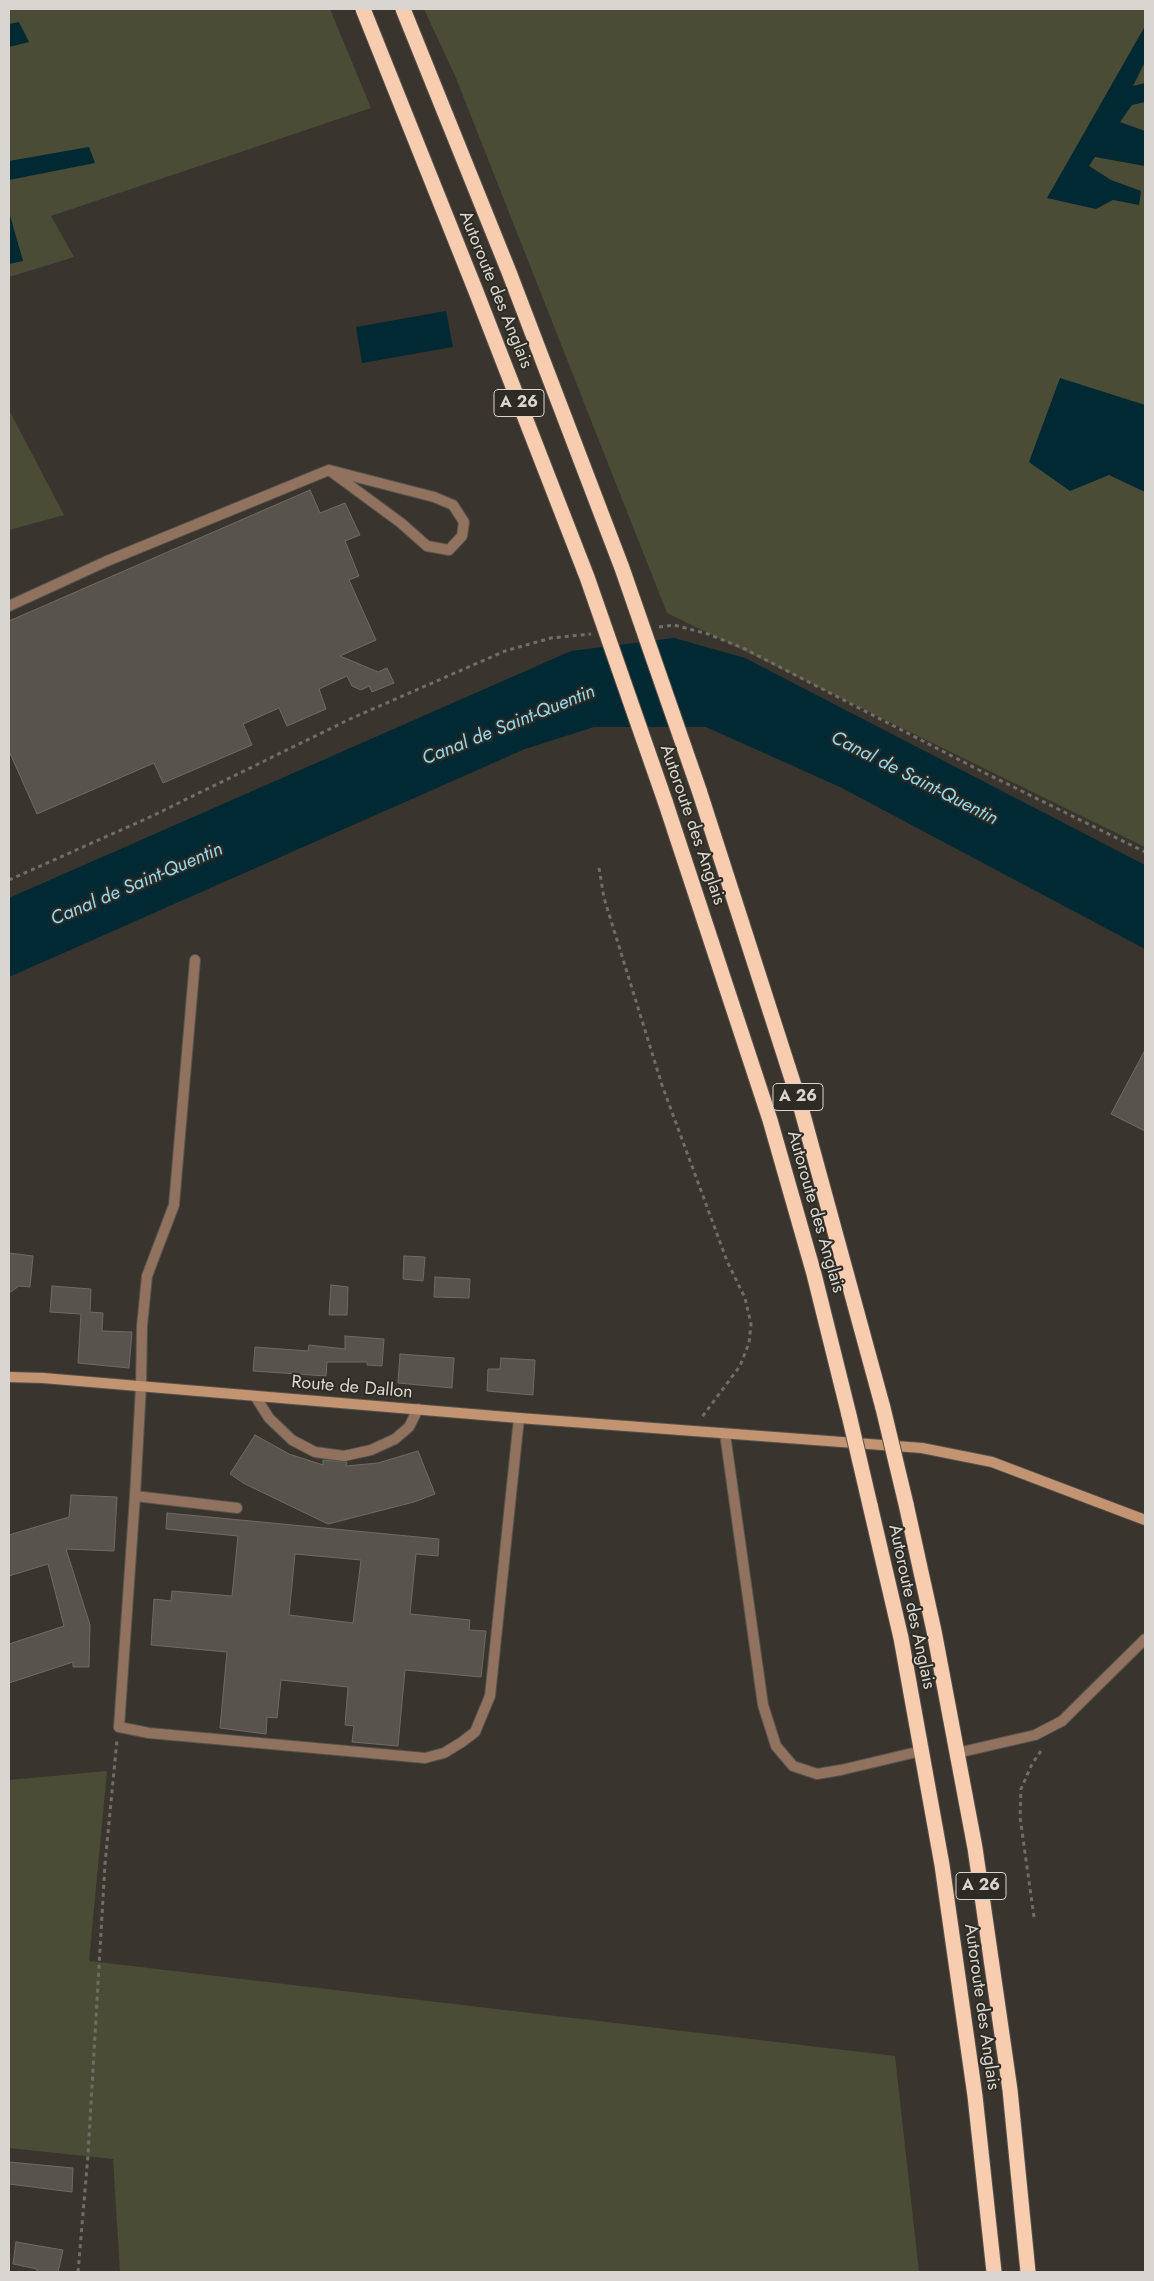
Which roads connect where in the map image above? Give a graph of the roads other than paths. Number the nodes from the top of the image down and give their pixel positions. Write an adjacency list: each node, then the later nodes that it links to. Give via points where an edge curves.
1 (363, 9): 16 (highway, Autoroute des Anglais / A 26, bridge, via 587,577 770,1120 814,1274 849,1415 901,1638)
2 (403, 9): 17 (highway, Autoroute des Anglais / A 26, bridge, via 509,272 622,568 699,790 800,1104 883,1408 934,1631)
3 (329, 470): 3 (street, via 402,523 427,546 449,550 462,536 464,522 453,505 434,497); 4 (street, via 108,561)
4 (9, 606)
5 (195, 960): 7 (street, via 174,1205 147,1276)
6 (9, 1377): 7 (street, Route de Dallon)
7 (141, 1386): 8 (street, Route de Dallon); 12 (street)
8 (255, 1396): 9 (street, Route de Dallon); 9 (street, via 269,1418 292,1440 316,1452 344,1456 371,1450 395,1439 410,1427)
9 (418, 1410): 10 (street, Route de Dallon)
10 (519, 1418): 11 (street, Route de Dallon); 12 (street, via 490,1696 475,1732 444,1753 425,1758 149,1733 119,1727)
11 (725, 1434): 14 (street, Route de Dallon, via 922,1448 992,1462); 16 (street, via 763,1705 776,1746 793,1766 817,1774)
12 (135, 1496): 13 (street)
13 (237, 1508)
14 (1145, 1520)
15 (1145, 1639): 17 (street, via 1062,1721 1035,1735)
16 (921, 1750): 18 (highway, Autoroute des Anglais / A 26, via 942,1865 975,2096)
17 (957, 1753): 19 (highway, Autoroute des Anglais / A 26, via 976,1848 1010,2090)
18 (994, 2272)
19 (1028, 2272)

